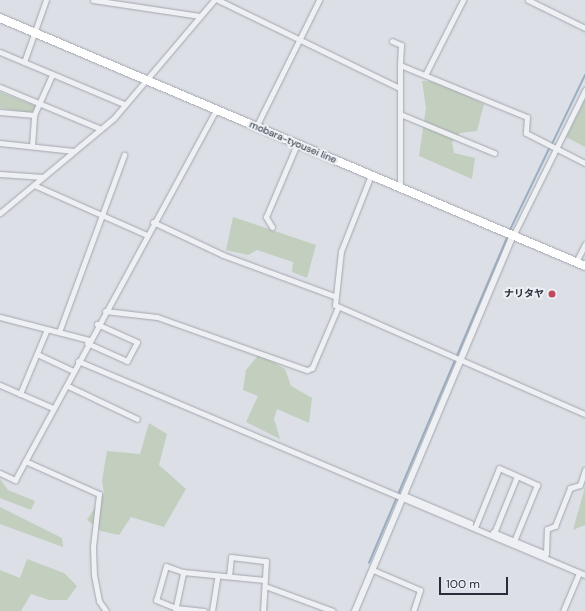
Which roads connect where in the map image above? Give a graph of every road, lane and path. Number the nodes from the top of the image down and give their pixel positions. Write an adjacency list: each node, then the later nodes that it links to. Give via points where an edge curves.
1 (46, 0): 11 (street)
2 (93, 0): 8 (street)
3 (214, 0): 8 (street)
4 (218, 0): 12 (street)
5 (319, 0): 12 (street)
6 (463, 0): 17 (street)
7 (528, 0): 10 (street)
8 (200, 16): 19 (street)
9 (0, 18): 11 (main road, mobara-tyousei line)
10 (585, 28)
11 (36, 34): 15 (street); 19 (main road, mobara-tyousei line)
12 (299, 40): 21 (street); 29 (street)
13 (392, 41): 16 (street, via 401,45)
14 (0, 52): 15 (street)
15 (24, 62): 18 (street)
16 (400, 65): 17 (street); 21 (street)
17 (426, 73): 34 (street, via 527,117 526,133)
18 (52, 75): 23 (street); 24 (street)
19 (146, 80): 24 (street); 25 (main road, mobara-tyousei line)
20 (0, 87): 23 (street)
21 (399, 88): 27 (street)
22 (585, 90): 34 (street)
23 (39, 104): 28 (street); 30 (street)
24 (124, 104): 30 (street)
25 (216, 110): 29 (main road, mobara-tyousei line); 47 (street)
26 (0, 112): 28 (street)
27 (400, 114): 36 (street); 43 (street)
28 (34, 115): 33 (street)
29 (256, 127): 32 (main road, mobara-tyousei line)
30 (101, 129): 35 (street)
31 (0, 143): 33 (street)
32 (297, 144): 40 (main road, mobara-tyousei line); 48 (street, via 266,217)
33 (32, 146): 35 (street)
34 (555, 148): 38 (street); 50 (street)
35 (74, 151): 41 (street)
36 (494, 153)
37 (124, 155): 46 (street)
38 (585, 163)
39 (0, 174): 41 (street)
40 (371, 175): 43 (main road, mobara-tyousei line); 54 (street, via 341,251)
41 (43, 177): 42 (street)
42 (34, 185): 44 (street); 46 (street)
43 (400, 188): 50 (main road, mobara-tyousei line)
44 (3, 207): 45 (street)
45 (0, 213)
46 (103, 216): 49 (street); 60 (street)
47 (153, 222): 49 (street); 54 (street, via 223,255)
48 (272, 227)
49 (147, 235): 56 (street)
50 (513, 236): 52 (main road, mobara-tyousei line); 64 (street)
51 (585, 244): 52 (street)
52 (576, 262): 53 (main road, mobara-tyousei line)
53 (585, 266)
54 (334, 296): 55 (street)
55 (338, 307): 56 (street, via 312,368 307,370 157,317); 64 (street)
56 (105, 310): 58 (street)
57 (0, 317): 59 (street)
58 (97, 324): 61 (street); 61 (street, via 136,342 127,361)
59 (47, 329): 60 (street); 62 (street)
60 (59, 332): 61 (street)
61 (88, 342): 63 (street)
62 (37, 354): 65 (street); 68 (street)
63 (78, 361): 65 (street); 76 (street)
64 (461, 362): 70 (street); 76 (street)
65 (73, 371): 69 (street)
66 (0, 385): 68 (street)
67 (70, 387): 71 (street)
68 (20, 394): 69 (street)
69 (53, 408): 72 (street)
70 (585, 414)
71 (137, 419)
72 (25, 461): 74 (street, via 15,480); 90 (street, via 99,494 93,547 94,575 98,601)
73 (585, 470): 79 (street, via 580,485 570,488 555,526 547,529 546,554)
74 (0, 473)
75 (517, 476): 77 (street, via 499,468); 78 (street); 79 (street, via 537,485)
76 (403, 497): 77 (street); 80 (street); 82 (street)
77 (476, 525): 78 (street)
78 (494, 533): 79 (street)
79 (514, 541)
80 (373, 570): 94 (street); 95 (street, via 420,590)
81 (183, 572): 83 (street); 87 (street); 87 (street, via 166,566 156,600)
82 (579, 573): 84 (street); 96 (street)
83 (218, 575): 85 (street); 92 (street)
84 (585, 575)
85 (229, 576): 86 (street); 86 (street, via 231,557 266,561)
86 (265, 583): 89 (street); 93 (street)
87 (175, 609): 88 (street)
88 (193, 610): 91 (street)
89 (331, 610)
90 (106, 611)
91 (204, 611)
92 (212, 611)
93 (263, 611)
94 (355, 611)
95 (413, 611)
96 (563, 611)

